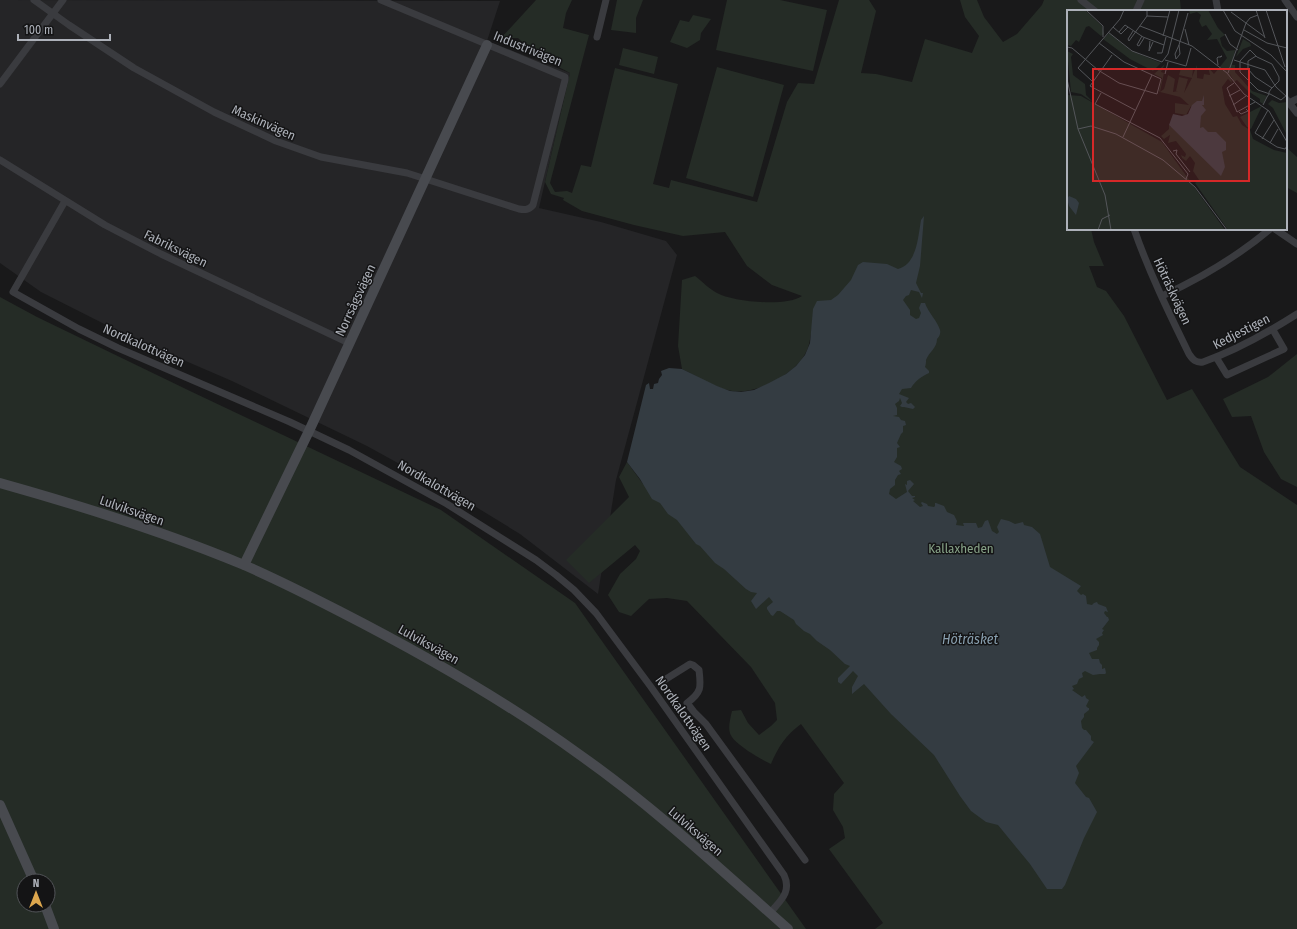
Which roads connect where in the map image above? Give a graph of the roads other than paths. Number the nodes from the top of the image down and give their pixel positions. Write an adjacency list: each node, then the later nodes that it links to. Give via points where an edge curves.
1 (34, 0): 12 (street, Maskinvägen)
2 (63, 0): 12 (street)
3 (381, 0): 15 (street, Industrivägen)
4 (606, 0): 14 (street)
5 (1081, 0): 9 (street)
6 (1140, 0): 10 (street)
7 (1216, 0): 11 (street)
8 (1285, 0): 13 (street)
9 (1094, 10)
10 (1136, 10)
11 (1218, 10)
12 (53, 14): 16 (street); 21 (street, Maskinvägen, via 134,68 226,118 276,141 321,157 375,166)
13 (1297, 17)
14 (597, 37)
15 (486, 45): 21 (main road, Norrsågsvägen); 23 (street, Industrivägen, via 563,76 566,80 533,205 525,210)
16 (0, 84)
17 (1297, 99): 18 (street)
18 (1287, 101): 19 (street)
19 (1297, 113)
20 (0, 160): 22 (street, Fabriksvägen)
21 (425, 179): 23 (street, Maskinvägen); 31 (main road, Norrsågsvägen)
22 (65, 201): 31 (street, Fabriksvägen, via 161,254); 34 (street, Nordkalottvägen, via 13,292 72,326 118,348)
23 (510, 206)
24 (1134, 230): 28 (street, Höträskvägen)
25 (1269, 230): 28 (street, via 1228,261)
26 (1276, 230): 27 (street)
27 (1297, 244)
28 (1162, 296): 33 (street, Höträskvägen)
29 (1297, 314): 30 (street, Kedjestigen)
30 (1273, 330): 32 (street, Kedjestigen); 32 (street, via 1284,349 1227,375)
31 (349, 343): 34 (main road, Norrsågsvägen)
32 (1216, 358): 33 (street, Kedjestigen, via 1203,362)
33 (1194, 360)
34 (309, 431): 36 (main road, Norrsågsvägen); 42 (street, Nordkalottvägen, via 408,482 490,530 556,575 596,613 784,875 786,893)
35 (0, 483): 36 (main road, Lulviksvägen, via 128,522)
36 (244, 565): 42 (main road, Lulviksvägen, via 395,639 520,714 581,755 640,800)
37 (666, 679): 39 (street, via 690,664 694,664 700,670 699,692 687,703 706,724)
38 (0, 805): 40 (main road)
39 (805, 860)
40 (30, 873)
41 (47, 913): 43 (main road)
42 (770, 913): 44 (main road, Lulviksvägen)
43 (54, 929)
44 (788, 929)

